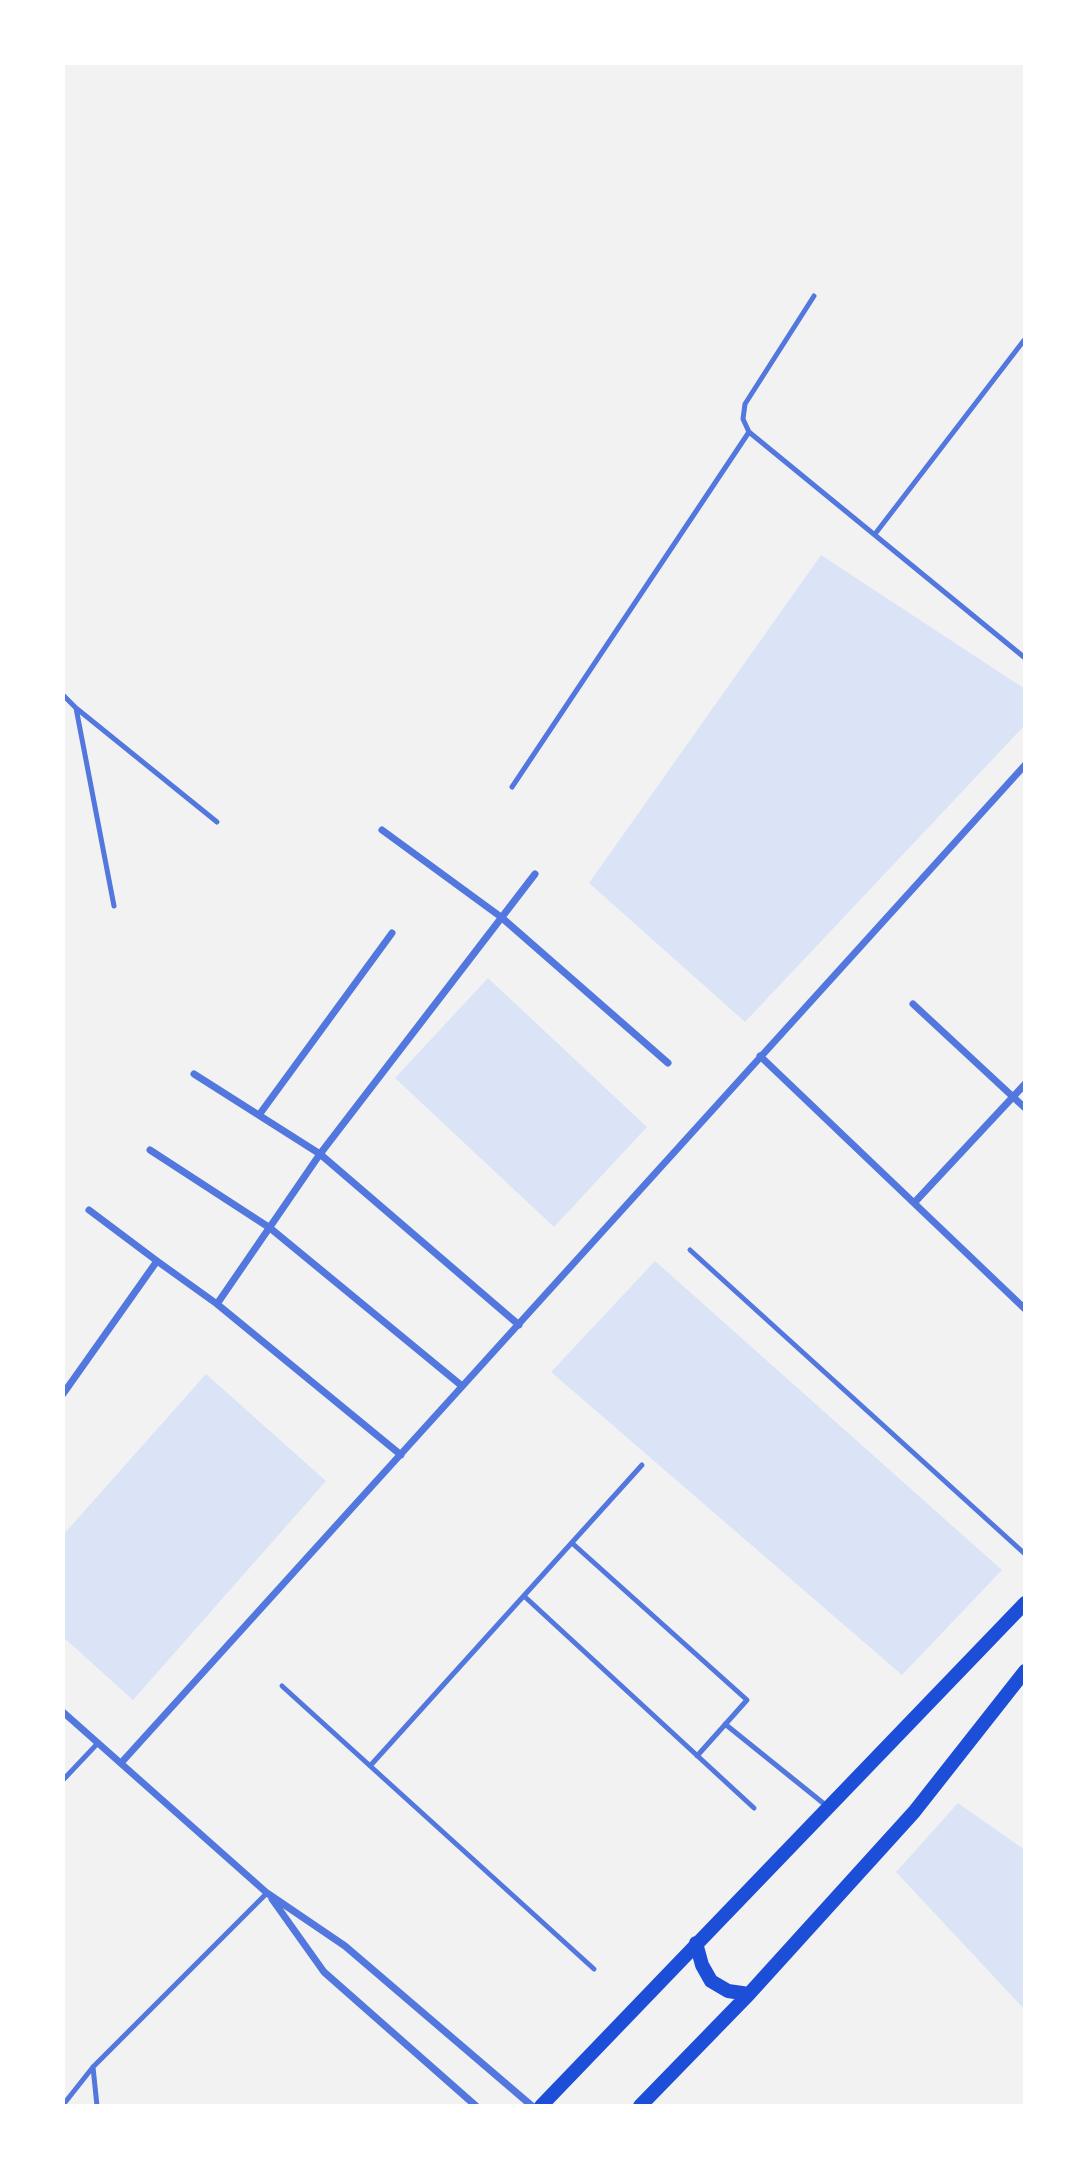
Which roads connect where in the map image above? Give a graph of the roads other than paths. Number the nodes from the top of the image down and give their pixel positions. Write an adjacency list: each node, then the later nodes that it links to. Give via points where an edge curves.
1 (814, 296): 3 (lane, via 745,404 743,419)
2 (1025, 339): 4 (lane)
3 (749, 432): 4 (lane); 9 (lane)
4 (875, 534): 5 (lane)
5 (1025, 658)
6 (63, 695): 7 (lane)
7 (76, 708): 10 (lane); 13 (lane)
8 (1025, 765): 17 (street)
9 (512, 787)
10 (217, 822)
11 (382, 830): 14 (street)
12 (535, 874): 14 (street)
13 (114, 906)
14 (501, 917): 18 (street); 25 (street)
15 (392, 933): 23 (street)
16 (913, 1004): 21 (street)
17 (760, 1056): 26 (street); 33 (street)
18 (668, 1063)
19 (194, 1073): 23 (street)
20 (1025, 1084): 21 (street)
21 (1013, 1097): 22 (street); 26 (street)
22 (1025, 1108)
23 (259, 1115): 25 (street)
24 (150, 1150): 28 (street)
25 (320, 1154): 28 (street); 33 (street)
26 (914, 1203): 32 (street)
27 (89, 1210): 30 (street)
28 (270, 1228): 31 (street); 34 (street)
29 (690, 1250): 39 (lane)
30 (158, 1261): 31 (street); 35 (street)
31 (217, 1304): 36 (street)
32 (1025, 1309)
33 (519, 1325): 34 (street)
34 (462, 1386): 36 (street)
35 (63, 1394)
36 (401, 1455): 48 (street)
37 (642, 1465): 38 (lane)
38 (572, 1544): 40 (lane); 45 (lane, via 747,1700)
39 (1025, 1554)
40 (524, 1595): 47 (lane); 49 (lane)
41 (1025, 1603): 51 (main road)
42 (1025, 1671): 56 (main road, via 914,1812)
43 (282, 1686): 49 (lane)
44 (63, 1712): 46 (street)
45 (725, 1724): 47 (lane); 51 (lane)
46 (98, 1743): 48 (street); 50 (lane)
47 (697, 1756): 52 (lane)
48 (121, 1763): 53 (street)
49 (370, 1766): 55 (lane)
50 (63, 1780)
51 (828, 1807): 54 (main road)
52 (754, 1808)
53 (267, 1893): 57 (lane); 60 (street, via 324,1972); 61 (street, via 345,1946)
54 (696, 1944): 56 (main road, via 711,1981 728,1991); 62 (main road)
55 (594, 1969)
56 (749, 1994): 63 (main road)
57 (93, 2067): 58 (lane); 59 (lane)
58 (63, 2105)
59 (97, 2106)
60 (476, 2106)
61 (533, 2106)
62 (541, 2106)
63 (640, 2106)

